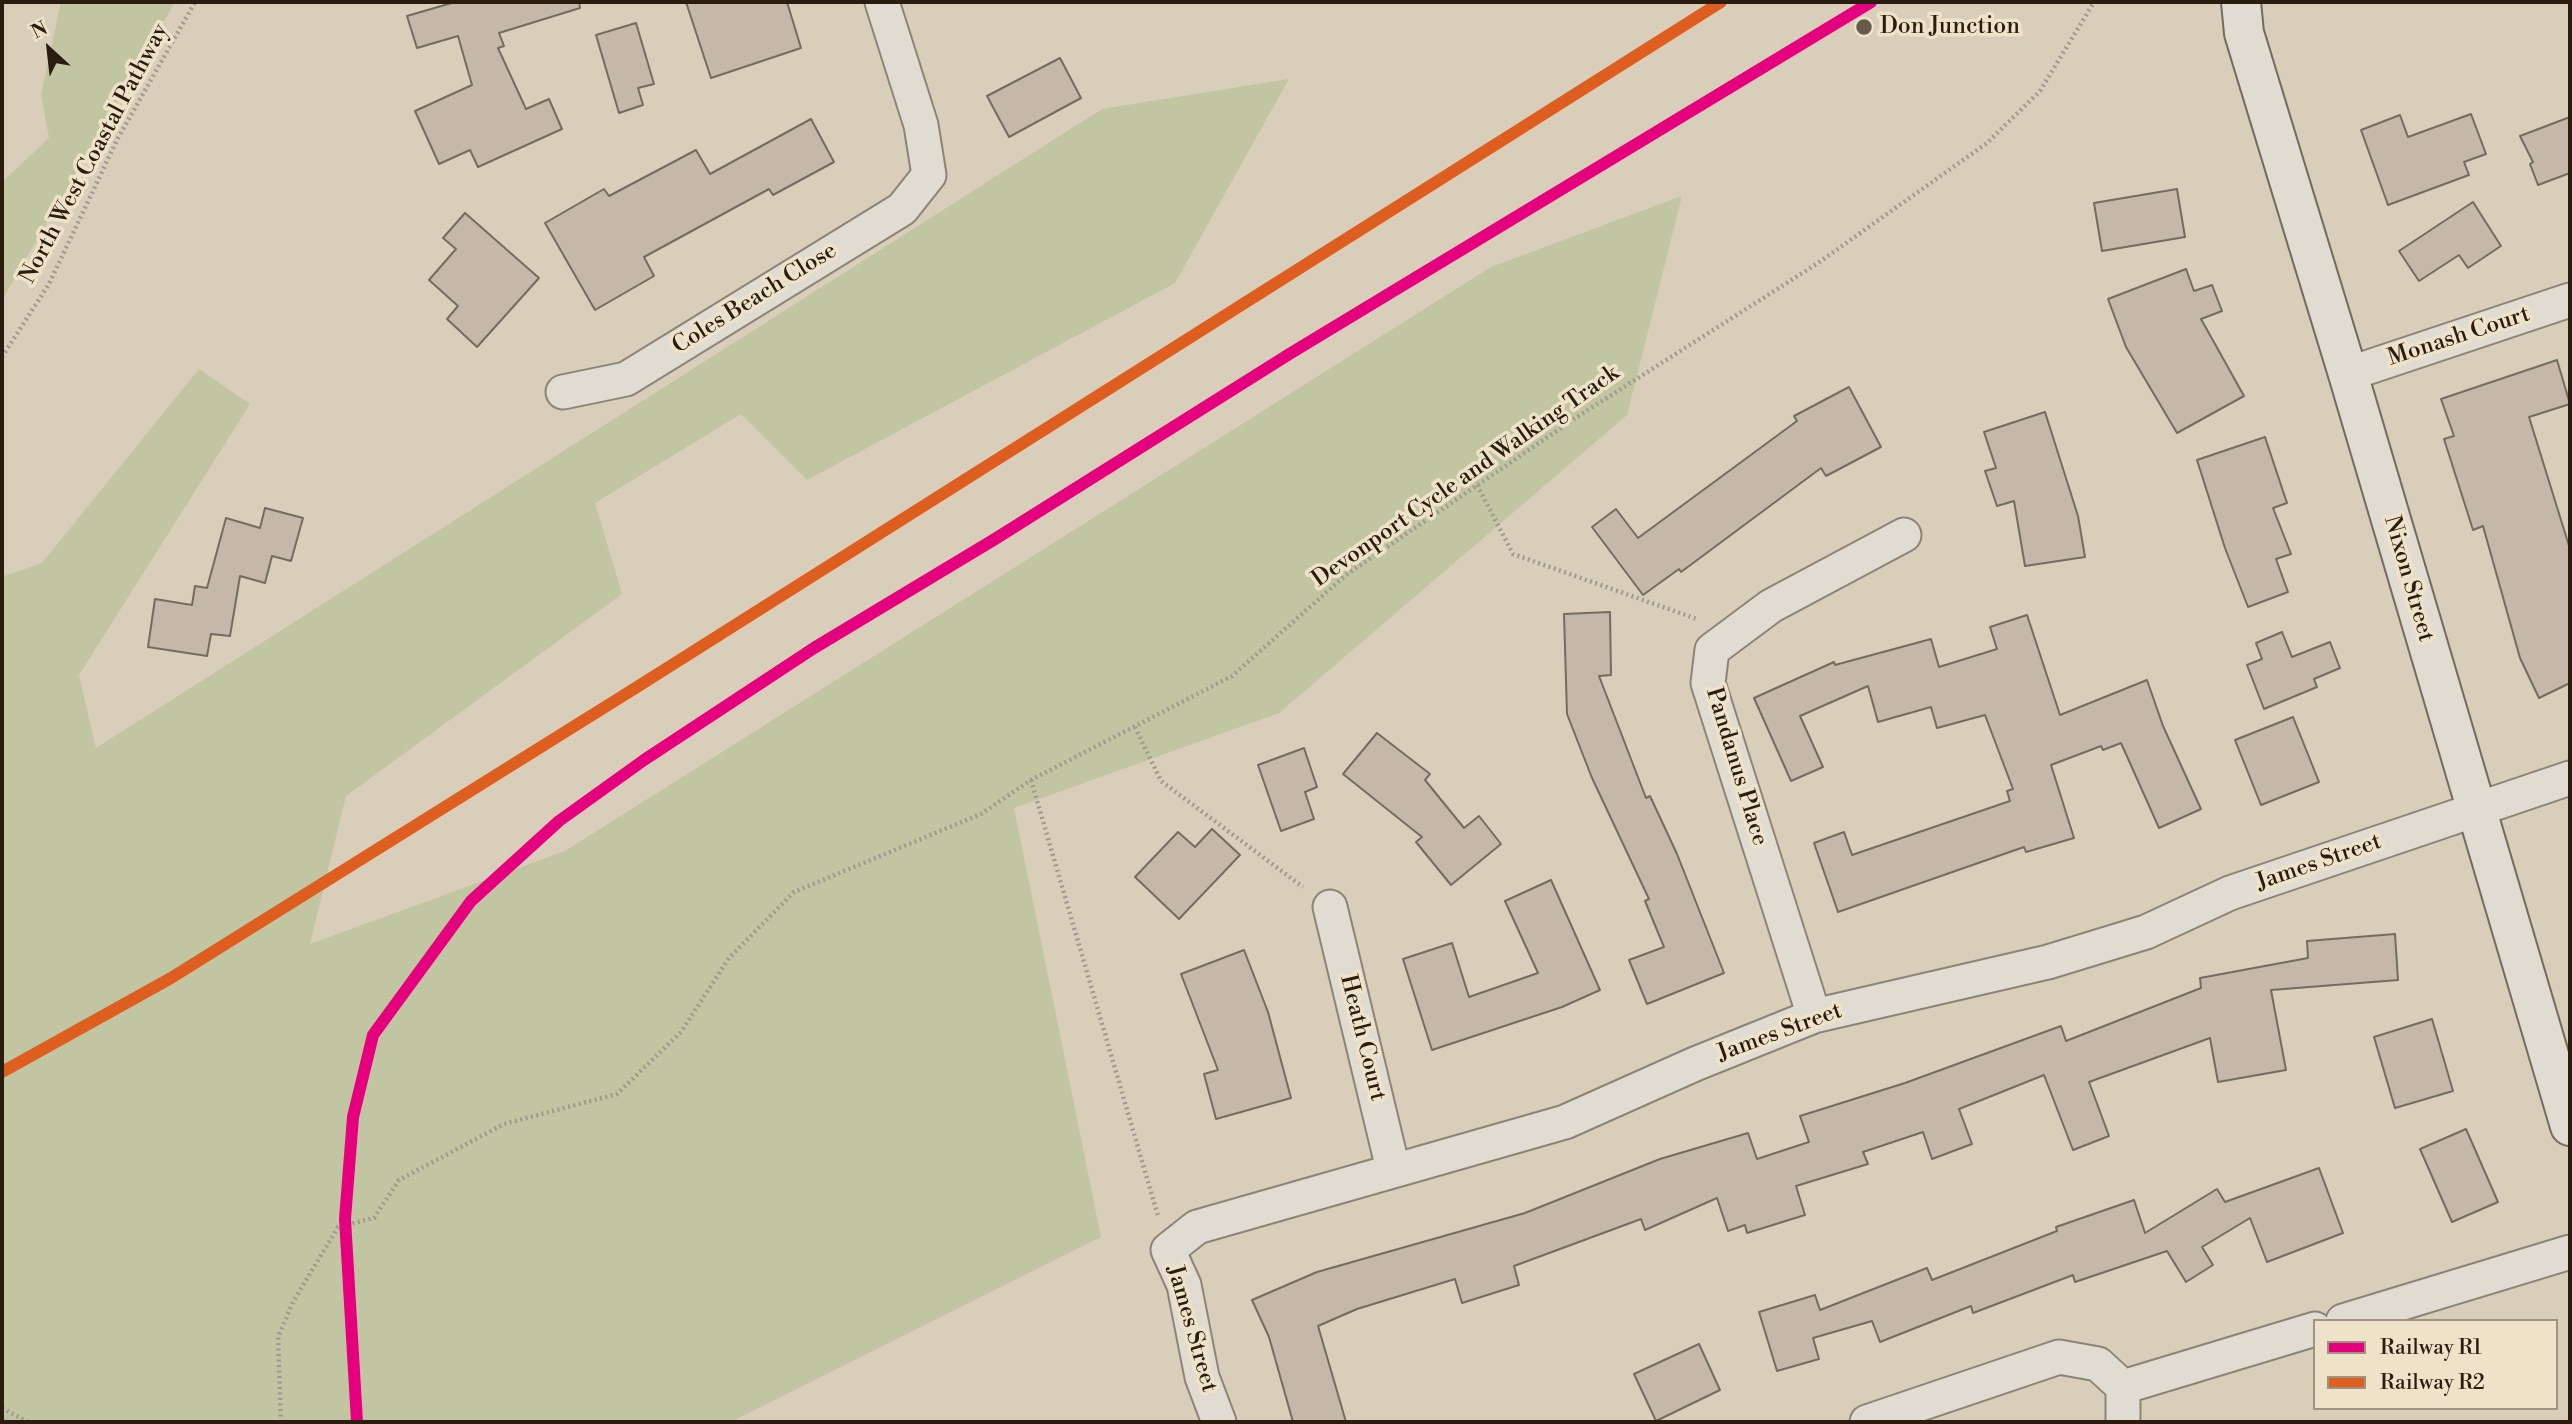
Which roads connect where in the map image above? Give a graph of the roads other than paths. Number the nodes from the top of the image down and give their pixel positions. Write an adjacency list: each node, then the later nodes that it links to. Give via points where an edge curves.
1 (882, 2): 5 (street, Coles Beach Close, via 921,125 929,175 902,209 626,379)
2 (2242, 17): 4 (street, Nixon Street)
3 (2570, 300): 4 (street, Monash Court)
4 (2348, 374): 8 (street, Nixon Street)
5 (564, 392)
6 (1903, 535): 10 (street, Pandanus Place, via 1771,606 1712,650 1708,683)
7 (2570, 778): 8 (street, James Street)
8 (2475, 809): 10 (street, James Street, via 2230,893 2146,932 2048,962); 11 (street, Nixon Street)
9 (1330, 907): 12 (street, Heath Court)
10 (1814, 1016): 12 (street, James Street, via 1565,1122 1480,1149)
11 (2570, 1126)
12 (1393, 1169): 17 (street, James Street, via 1197,1227 1168,1250 1184,1285 1202,1377)
13 (2570, 1252): 14 (street)
14 (2350, 1319)
15 (2313, 1330): 16 (street)
16 (2123, 1387): 18 (street, via 2098,1364 2059,1357); 19 (street)
17 (1219, 1422)
18 (1867, 1422)
19 (2123, 1422)

